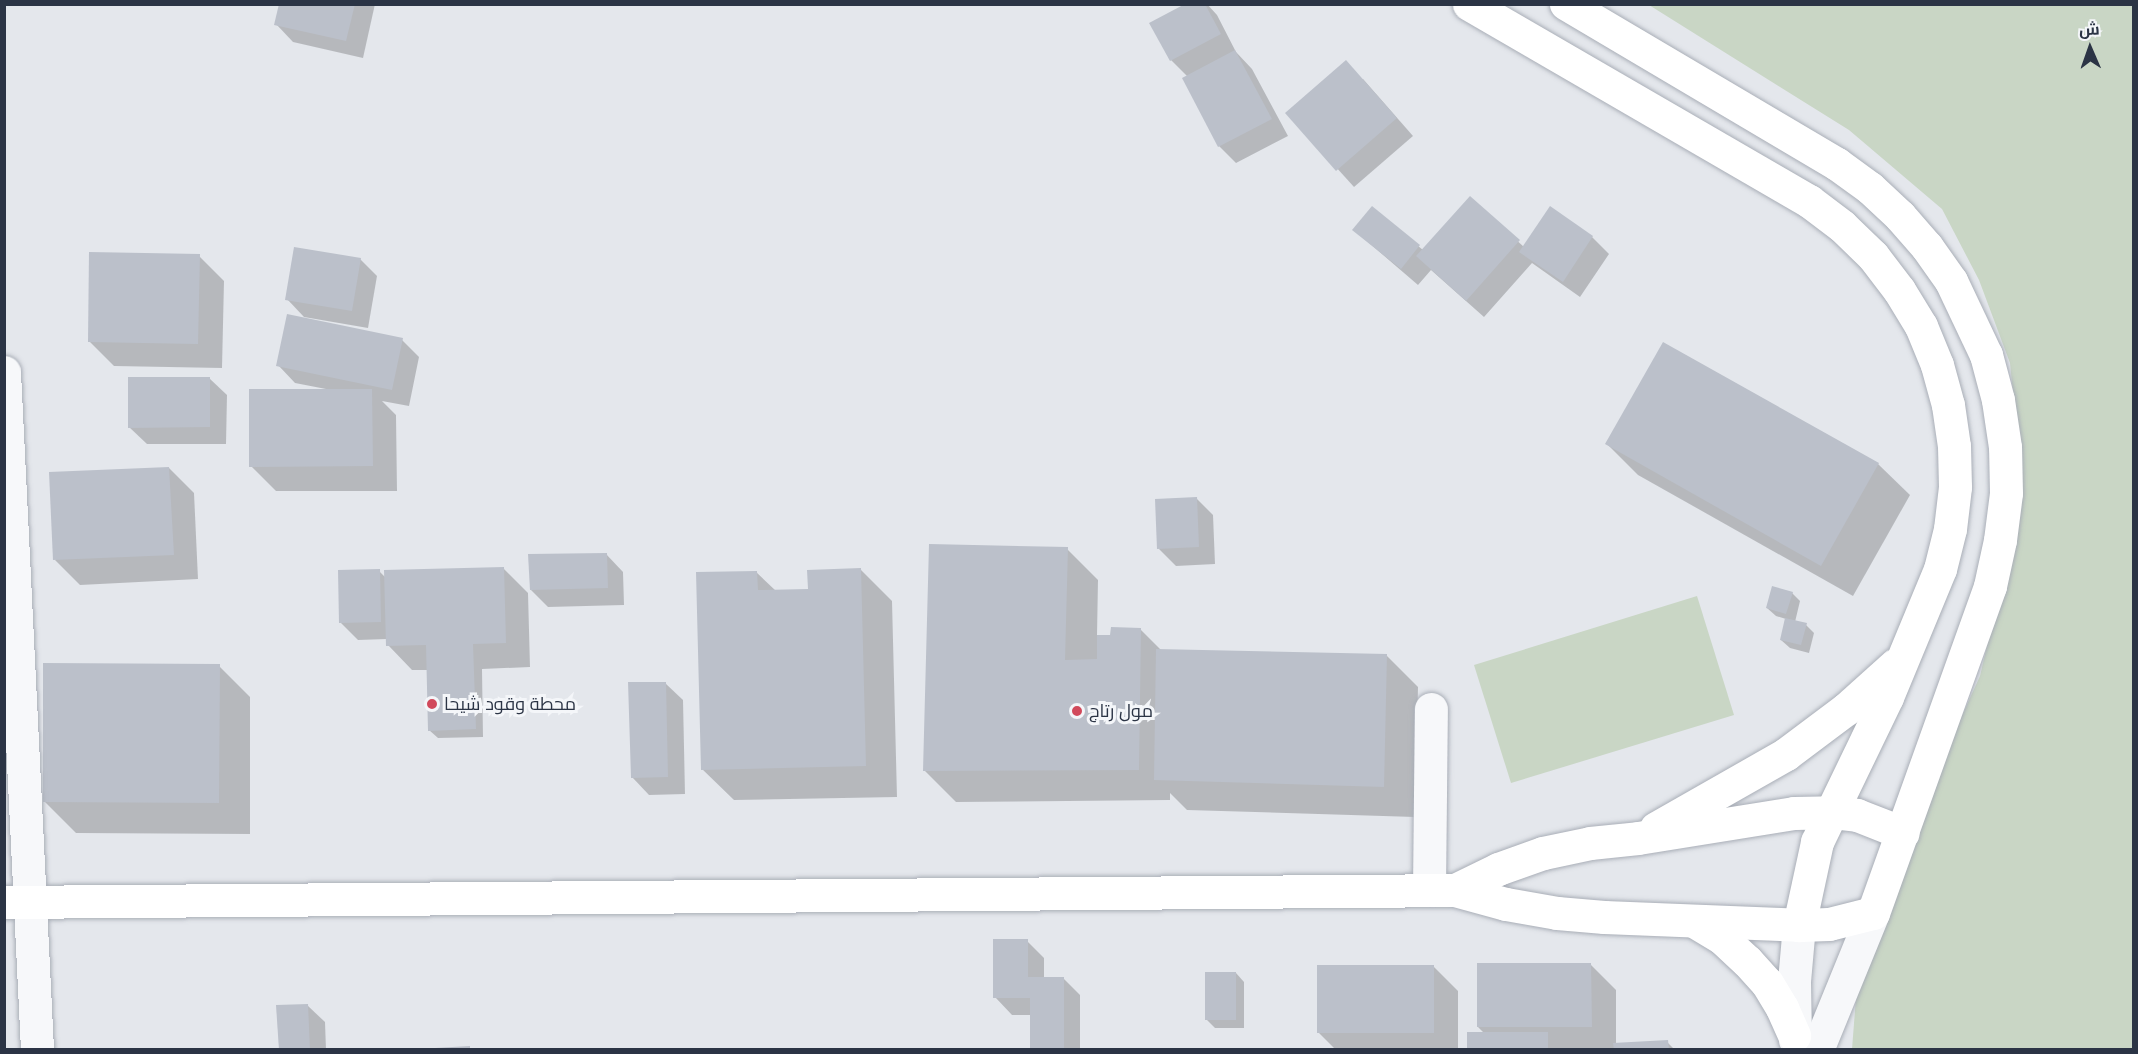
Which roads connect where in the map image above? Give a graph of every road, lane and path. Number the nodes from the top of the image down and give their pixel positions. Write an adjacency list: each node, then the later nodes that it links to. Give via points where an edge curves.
1 (1469, 4): 4 (main road, via 1809,201 1873,256 1899,290 1921,326 1937,365 1948,405 1955,477 1950,529 1940,569)
2 (1566, 4): 7 (main road, via 1837,164 1870,188 1933,256 1970,317 1986,355 2005,447 2006,494 2000,540 1990,586)
3 (4, 372): 10 (street)
4 (1901, 660): 6 (main road); 8 (main road, via 1846,709 1786,754)
5 (1431, 709): 9 (street)
6 (1833, 812): 7 (main road, via 1880,822); 8 (main road, via 1794,813); 13 (main road, via 1817,842)
7 (1903, 833): 11 (main road)
8 (1638, 838): 9 (main road, via 1543,853)
9 (1442, 890): 10 (main road); 12 (main road, via 1557,913)
10 (17, 902): 15 (street)
11 (1873, 913): 13 (main road, via 1829,924); 14 (street)
12 (1694, 921): 13 (main road); 14 (main road, via 1722,938 1748,961 1782,1008)
13 (1799, 925): 14 (street, via 1794,981)
14 (1802, 1045)
15 (37, 1050)

